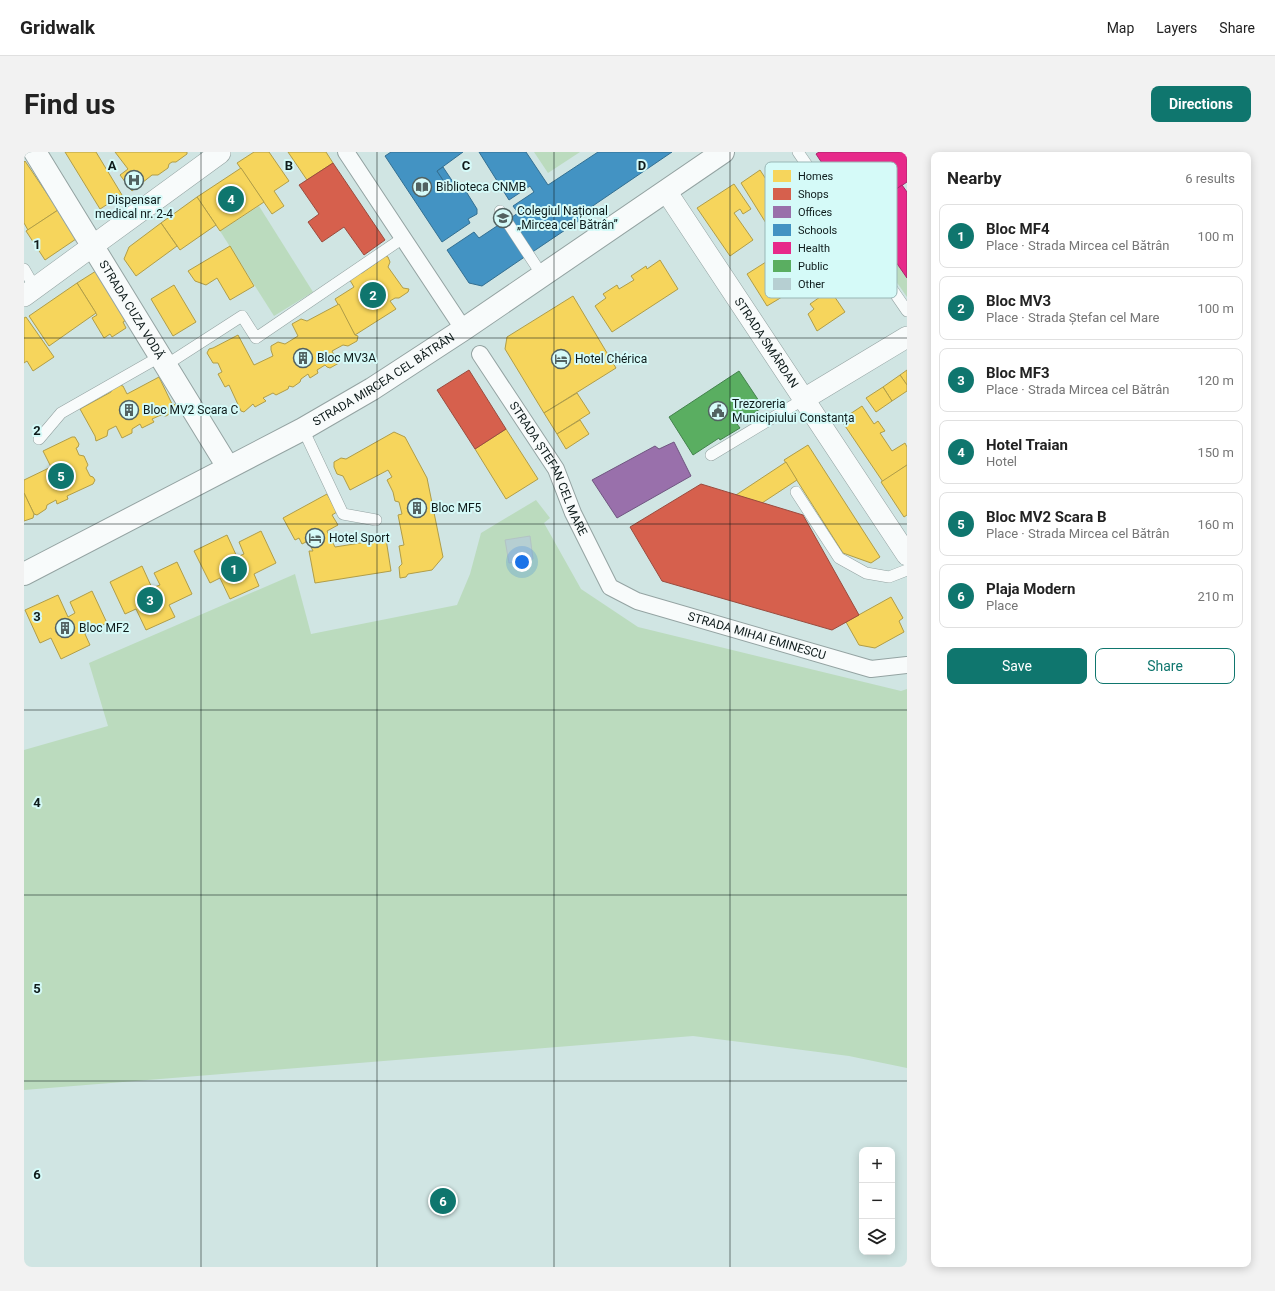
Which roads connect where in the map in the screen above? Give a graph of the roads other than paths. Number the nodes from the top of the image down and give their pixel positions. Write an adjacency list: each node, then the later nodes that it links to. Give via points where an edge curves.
1 (35, 152): 10 (main road, STRADA CUZA VODĂ)
2 (346, 152): 9 (street)
3 (723, 152): 7 (main road, STRADA MIRCEA CEL BĂTRÂN)
4 (798, 152): 6 (lane)
5 (220, 153): 10 (street)
6 (805, 162)
7 (666, 191): 12 (main road, STRADA MIRCEA CEL BĂTRÂN); 20 (street, STRADA SMÂRDAN)
8 (500, 211): 12 (lane)
9 (403, 238): 16 (street); 19 (lane, via 256,338 242,316)
10 (93, 246): 13 (street); 19 (main road, STRADA CUZA VODĂ)
11 (24, 269): 13 (lane)
12 (542, 275): 21 (main road, STRADA MIRCEA CEL BĂTRÂN, via 464,329)
13 (30, 292)
14 (897, 296): 15 (lane)
15 (907, 311)
16 (458, 321)
17 (907, 337): 20 (street)
18 (480, 354): 30 (street, STRADA ȘTEFAN CEL MARE, via 556,469 573,513)
19 (163, 360): 22 (lane, via 62,413); 24 (main road, STRADA CUZA VODĂ)
20 (804, 399): 23 (lane); 27 (street, STRADA SMÂRDAN)
21 (303, 429): 24 (main road, STRADA MIRCEA CEL BĂTRÂN); 26 (lane, via 343,514)
22 (39, 439)
23 (711, 455)
24 (228, 467): 29 (main road, STRADA MIRCEA CEL BĂTRÂN)
25 (796, 492): 28 (lane, via 839,558 866,573 881,576 888,577)
26 (376, 520)
27 (907, 555)
28 (907, 570)
29 (24, 574)
30 (610, 586): 31 (street, STRADA MIHAI EMINESCU, via 637,601 871,670)
31 (907, 665)

